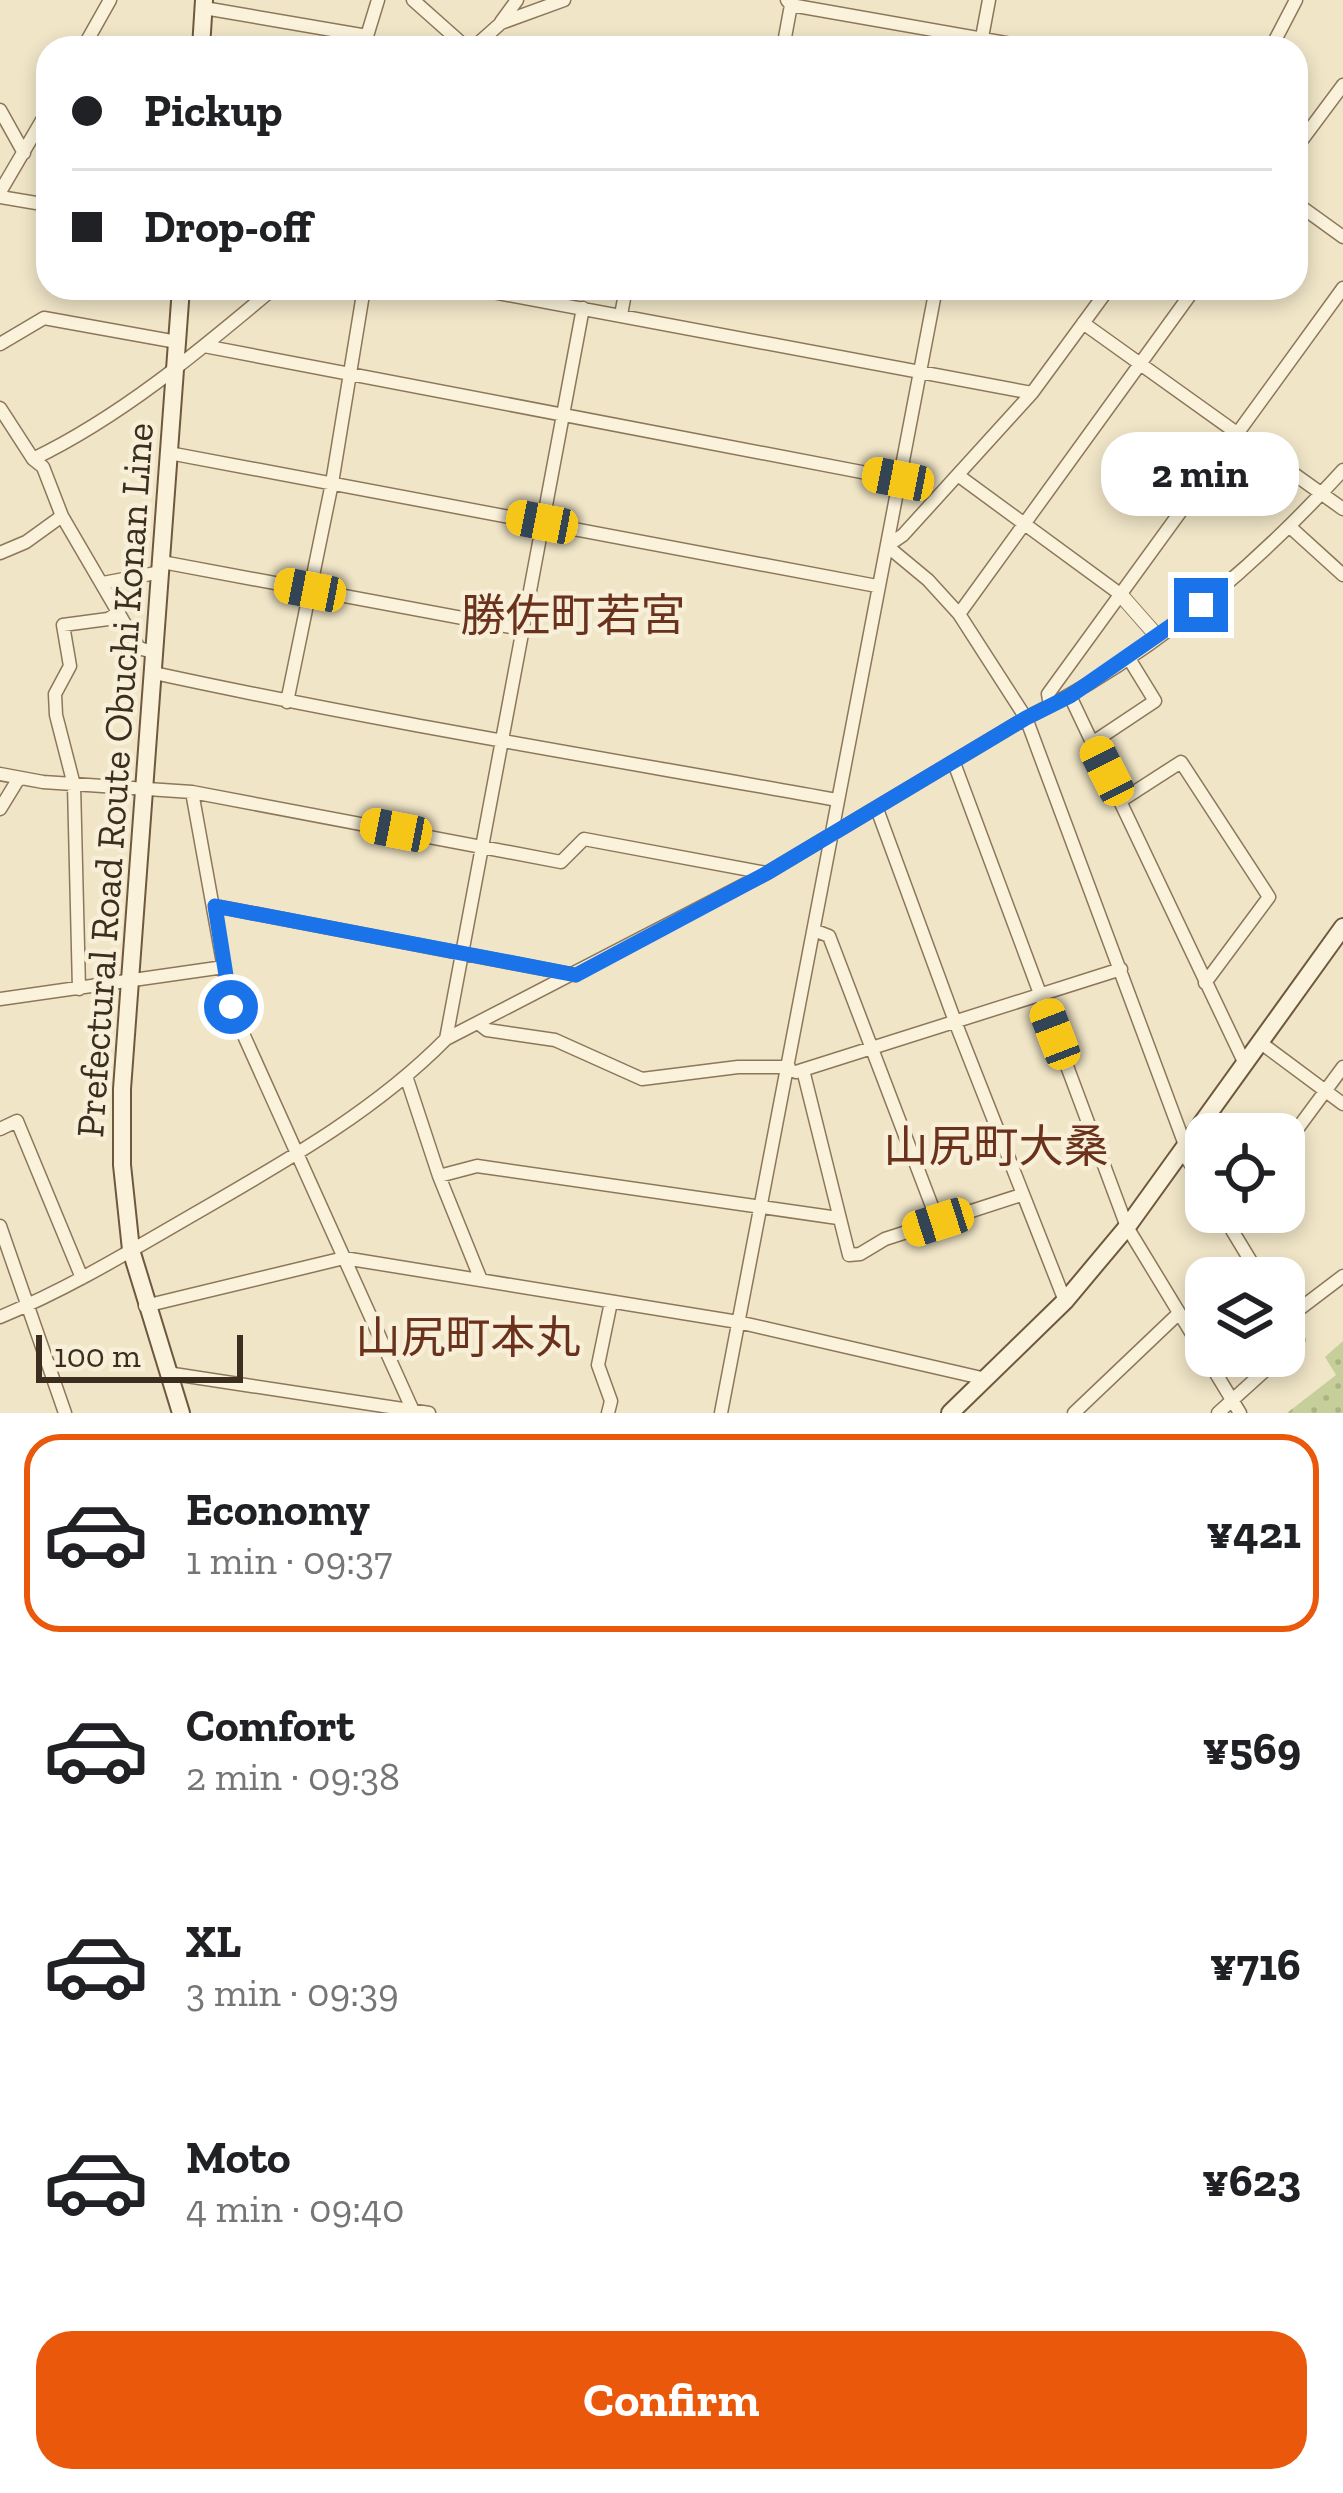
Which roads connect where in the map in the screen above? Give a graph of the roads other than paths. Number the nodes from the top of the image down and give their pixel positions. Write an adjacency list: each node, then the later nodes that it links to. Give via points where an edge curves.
1 (110, 0): 11 (street)
2 (378, 0): 9 (street, via 367,36)
3 (413, 0): 13 (street)
4 (517, 0): 10 (street)
5 (564, 0): 10 (street)
6 (989, 0): 17 (street)
7 (1296, 0): 18 (street)
8 (789, 2): 15 (street); 16 (street)
9 (204, 4): 12 (main road)
10 (501, 23): 14 (street)
11 (90, 36)
12 (202, 36)
13 (456, 36)
14 (485, 36)
15 (785, 36)
16 (948, 36)
17 (982, 36)
18 (1277, 36)
19 (1343, 85): 22 (street)
20 (0, 110): 23 (street)
21 (36, 132): 23 (street)
22 (1308, 132)
23 (24, 153): 24 (street)
24 (0, 194): 25 (street)
25 (36, 203)
26 (1308, 212): 27 (street)
27 (1343, 237)
28 (1343, 288): 50 (street)
29 (180, 300): 40 (main road, Prefectural Road Route Obuchi Konan Line)
30 (260, 300): 42 (street)
31 (362, 300): 46 (street)
32 (538, 300): 37 (street)
33 (624, 300): 38 (street)
34 (933, 300): 45 (street)
35 (1100, 300): 39 (street)
36 (1186, 300): 43 (street)
37 (583, 308): 38 (street); 49 (street)
38 (621, 315): 45 (street)
39 (1083, 323): 43 (street); 47 (street)
40 (177, 342): 41 (street, via 44,318); 44 (main road, Prefectural Road Route Obuchi Konan Line)
41 (0, 344)
42 (204, 346): 44 (street); 46 (street)
43 (1140, 364): 50 (street); 61 (street)
44 (175, 371): 51 (main road, Prefectural Road Route Obuchi Konan Line); 52 (street)
45 (920, 372): 47 (street); 55 (street)
46 (350, 375): 49 (street); 56 (street)
47 (1032, 393): 54 (street)
48 (0, 408): 52 (street)
49 (562, 415): 55 (street); 60 (street)
50 (1237, 434): 57 (street); 70 (street)
51 (169, 453): 56 (street); 65 (main road, Prefectural Road Route Obuchi Konan Line)
52 (33, 459): 59 (street)
53 (1343, 470): 57 (street)
54 (959, 476): 61 (street); 63 (street)
55 (898, 479): 63 (street)
56 (332, 483): 60 (street); 69 (street)
57 (1322, 494): 58 (street); 62 (street)
58 (1343, 509)
59 (62, 517): 64 (street); 67 (street)
60 (542, 522): 68 (street); 73 (street)
61 (1025, 525): 70 (street); 72 (street)
62 (1288, 526): 66 (street); 74 (street)
63 (887, 546): 68 (street); 72 (street)
64 (0, 553)
65 (162, 567): 67 (street); 69 (street); 75 (main road, Prefectural Road Route Obuchi Konan Line)
66 (1343, 575)
67 (103, 583): 71 (street)
68 (877, 586): 90 (street)
69 (310, 590): 73 (street); 79 (street)
70 (1120, 594): 74 (street); 80 (street, via 1048,694)
71 (119, 613): 75 (street, via 139,648); 87 (street, via 63,625 70,666 56,716)
72 (959, 614): 81 (street)
73 (521, 629): 82 (street)
74 (1157, 636): 76 (street)
75 (156, 653): 77 (main road, Prefectural Road Route Obuchi Konan Line)
76 (1128, 658): 78 (street); 83 (street, via 1155,701)
77 (154, 673): 79 (street); 88 (main road, Prefectural Road Route Obuchi Konan Line)
78 (1070, 696): 80 (street); 83 (street)
79 (287, 702): 82 (street)
80 (1050, 706): 81 (street)
81 (1026, 718): 84 (street); 102 (street)
82 (500, 739): 90 (street); 95 (street)
83 (1092, 743): 91 (street)
84 (954, 764): 93 (street); 107 (street)
85 (0, 774): 86 (street)
86 (19, 778): 87 (street); 92 (street)
87 (74, 785): 88 (street); 106 (street)
88 (145, 788): 89 (street); 104 (main road, Prefectural Road Route Obuchi Konan Line)
89 (192, 792): 95 (street); 97 (street)
90 (837, 800): 94 (street)
91 (1122, 800): 105 (street); 105 (street, via 1181,762 1269,897)
92 (0, 809)
93 (877, 809): 94 (street); 110 (street)
94 (834, 832): 96 (street); 99 (street)
95 (483, 846): 96 (street, via 561,862 584,839); 100 (street)
96 (767, 873): 103 (street)
97 (215, 906): 100 (street); 101 (street)
98 (1343, 927): 112 (main road)
99 (816, 931): 113 (street, via 830,936); 116 (street)
100 (462, 954): 103 (street); 111 (street)
101 (224, 967): 104 (street); 123 (street, via 231,1007)
102 (1121, 969): 107 (street); 122 (street)
103 (576, 975): 109 (street)
104 (131, 981): 106 (street); 131 (main road, Prefectural Road Route Obuchi Konan Line, via 122,1165)
105 (1205, 982): 114 (street)
106 (79, 988): 108 (street)
107 (1041, 996): 110 (street); 130 (street)
108 (0, 999)
109 (478, 1024): 111 (street); 116 (street, via 555,1040 642,1079 737,1067)
110 (956, 1024): 113 (street); 125 (street)
111 (446, 1040): 117 (street)
112 (1261, 1043): 114 (main road); 118 (street)
113 (871, 1049): 116 (street); 128 (street)
114 (1245, 1064): 122 (main road)
115 (1343, 1067): 118 (street)
116 (793, 1070): 126 (street); 127 (street)
117 (406, 1079): 123 (street); 124 (street)
118 (1325, 1091): 119 (street); 120 (street)
119 (1343, 1104)
120 (1305, 1118)
121 (0, 1129): 133 (street, via 17,1121)
122 (1184, 1148): 130 (main road)
123 (298, 1154): 131 (street); 132 (street)
124 (439, 1176): 126 (street, via 477,1166); 134 (street)
125 (1021, 1195): 128 (street); 137 (street)
126 (761, 1208): 127 (street); 143 (street)
127 (838, 1218): 128 (street, via 848,1255)
128 (938, 1222)
129 (0, 1226): 138 (street)
130 (1127, 1227): 137 (main road); 141 (street)
131 (131, 1250): 133 (street); 139 (main road, Prefectural Road Route Obuchi Konan Line)
132 (344, 1258): 134 (street); 139 (street); 148 (street)
133 (82, 1278): 138 (street)
134 (481, 1280): 136 (street)
135 (1341, 1282): 140 (street)
136 (611, 1301): 143 (street); 152 (street, via 598,1365)
137 (1065, 1301): 146 (main road)
138 (29, 1305): 142 (street); 149 (street)
139 (145, 1306): 144 (main road, Prefectural Road Route Obuchi Konan Line)
140 (1305, 1306)
141 (1178, 1313): 147 (street); 155 (street)
142 (0, 1317)
143 (739, 1322): 146 (street); 153 (street)
144 (167, 1373): 148 (street); 150 (main road, Prefectural Road Route Obuchi Konan Line)
145 (1262, 1377): 147 (street)
146 (986, 1379): 154 (main road)
147 (1236, 1407): 156 (street)
148 (414, 1412): 151 (street)
149 (65, 1413)
150 (181, 1413)
151 (429, 1413)
152 (608, 1413)
153 (721, 1413)
154 (950, 1413)
155 (1074, 1413)
156 (1218, 1413)

